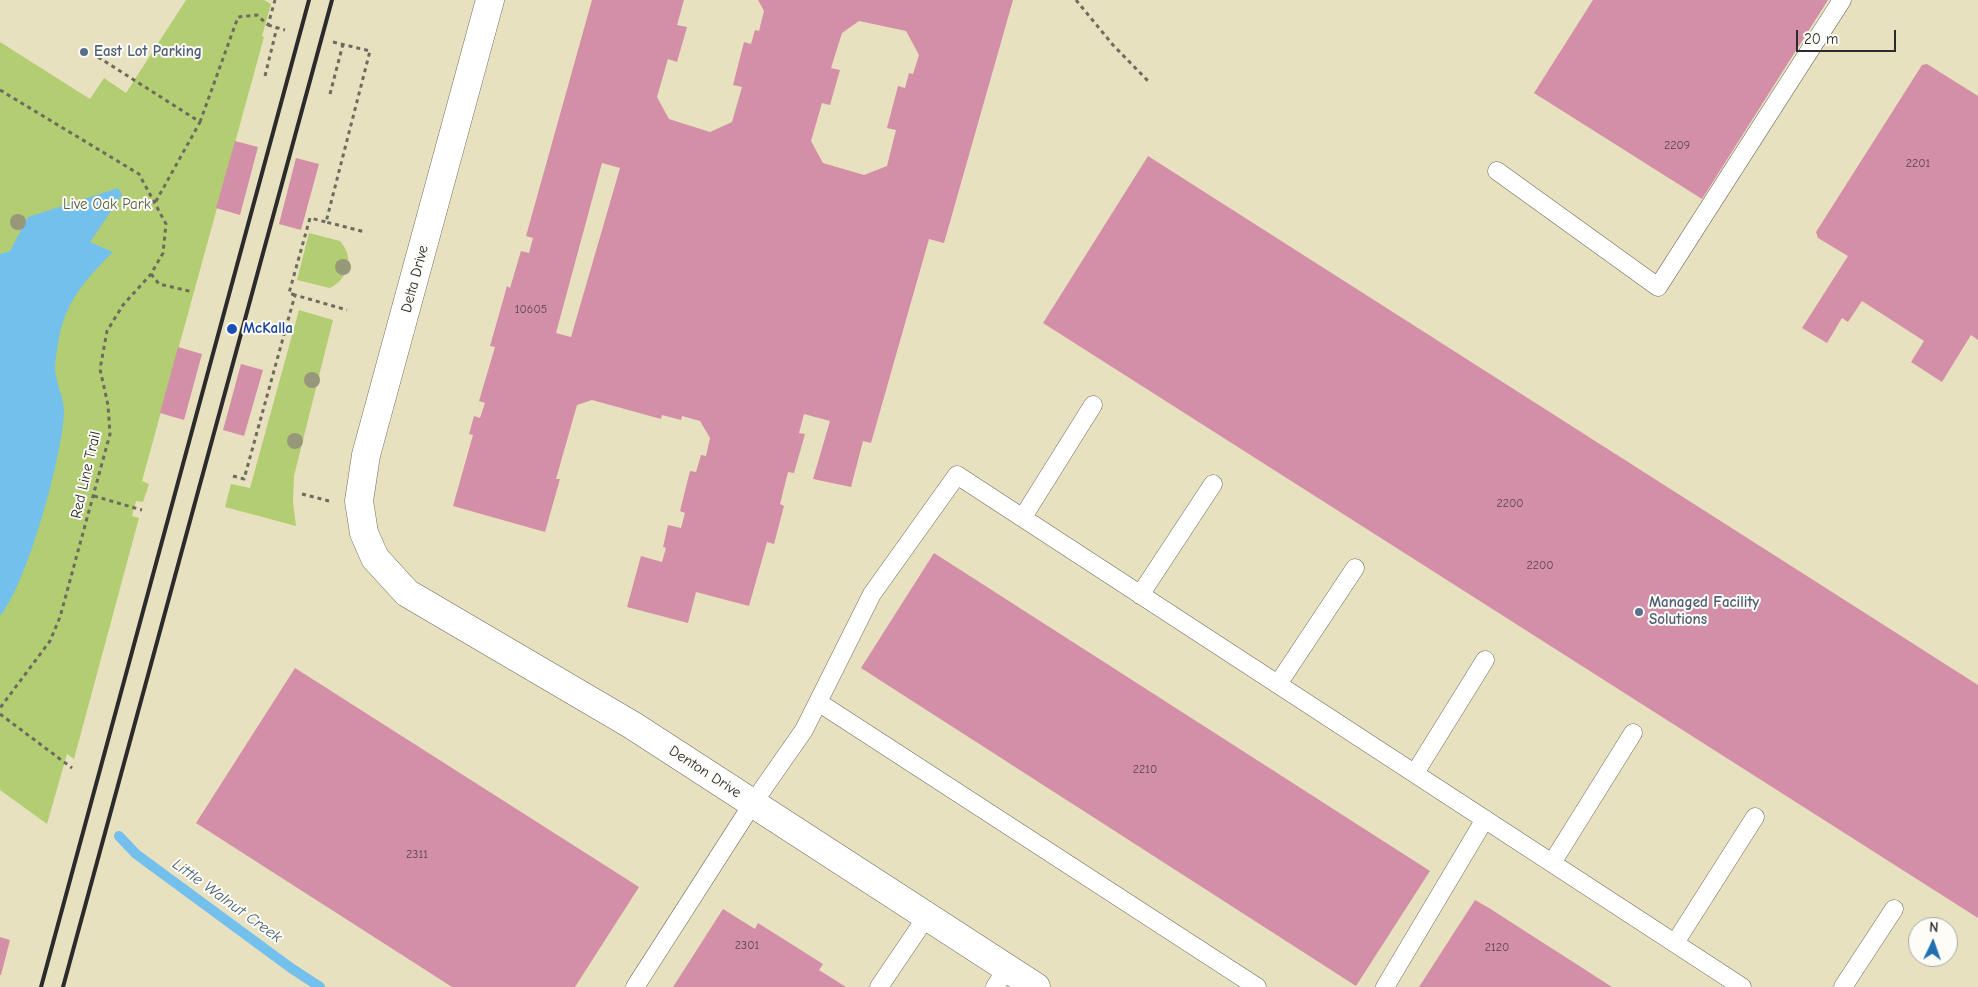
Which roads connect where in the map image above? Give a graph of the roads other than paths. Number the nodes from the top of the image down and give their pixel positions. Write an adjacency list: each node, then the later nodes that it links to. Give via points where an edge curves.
1 (490, 0): 7 (street, Delta Drive, via 366,455 359,501 364,533)
2 (1842, 0): 3 (lane, via 1658,287)
3 (1497, 171)
4 (1093, 405): 6 (lane)
5 (1213, 484): 9 (lane)
6 (1023, 518): 9 (lane); 12 (lane, via 957,475 872,594)
7 (375, 558): 15 (street, Denton Drive, via 407,593 632,725)
8 (1355, 568): 11 (lane)
9 (1140, 595): 11 (lane)
10 (1485, 660): 14 (lane)
11 (1278, 684): 14 (lane)
12 (818, 702): 15 (lane, via 804,730); 26 (lane)
13 (1633, 733): 18 (lane)
14 (1415, 773): 17 (lane)
15 (753, 803): 20 (street, Denton Drive); 23 (lane)
16 (1755, 817): 21 (lane)
17 (1485, 819): 18 (lane); 27 (lane)
18 (1552, 863): 21 (lane)
19 (1894, 909): 29 (lane)
20 (927, 916): 22 (street, Denton Drive); 24 (lane)
21 (1675, 943): 28 (lane)
22 (1001, 978): 25 (street, Denton Drive)
23 (635, 987)
24 (879, 987)
25 (1036, 987)
26 (1257, 987)
27 (1385, 987)
28 (1742, 987)
29 (1843, 987)

